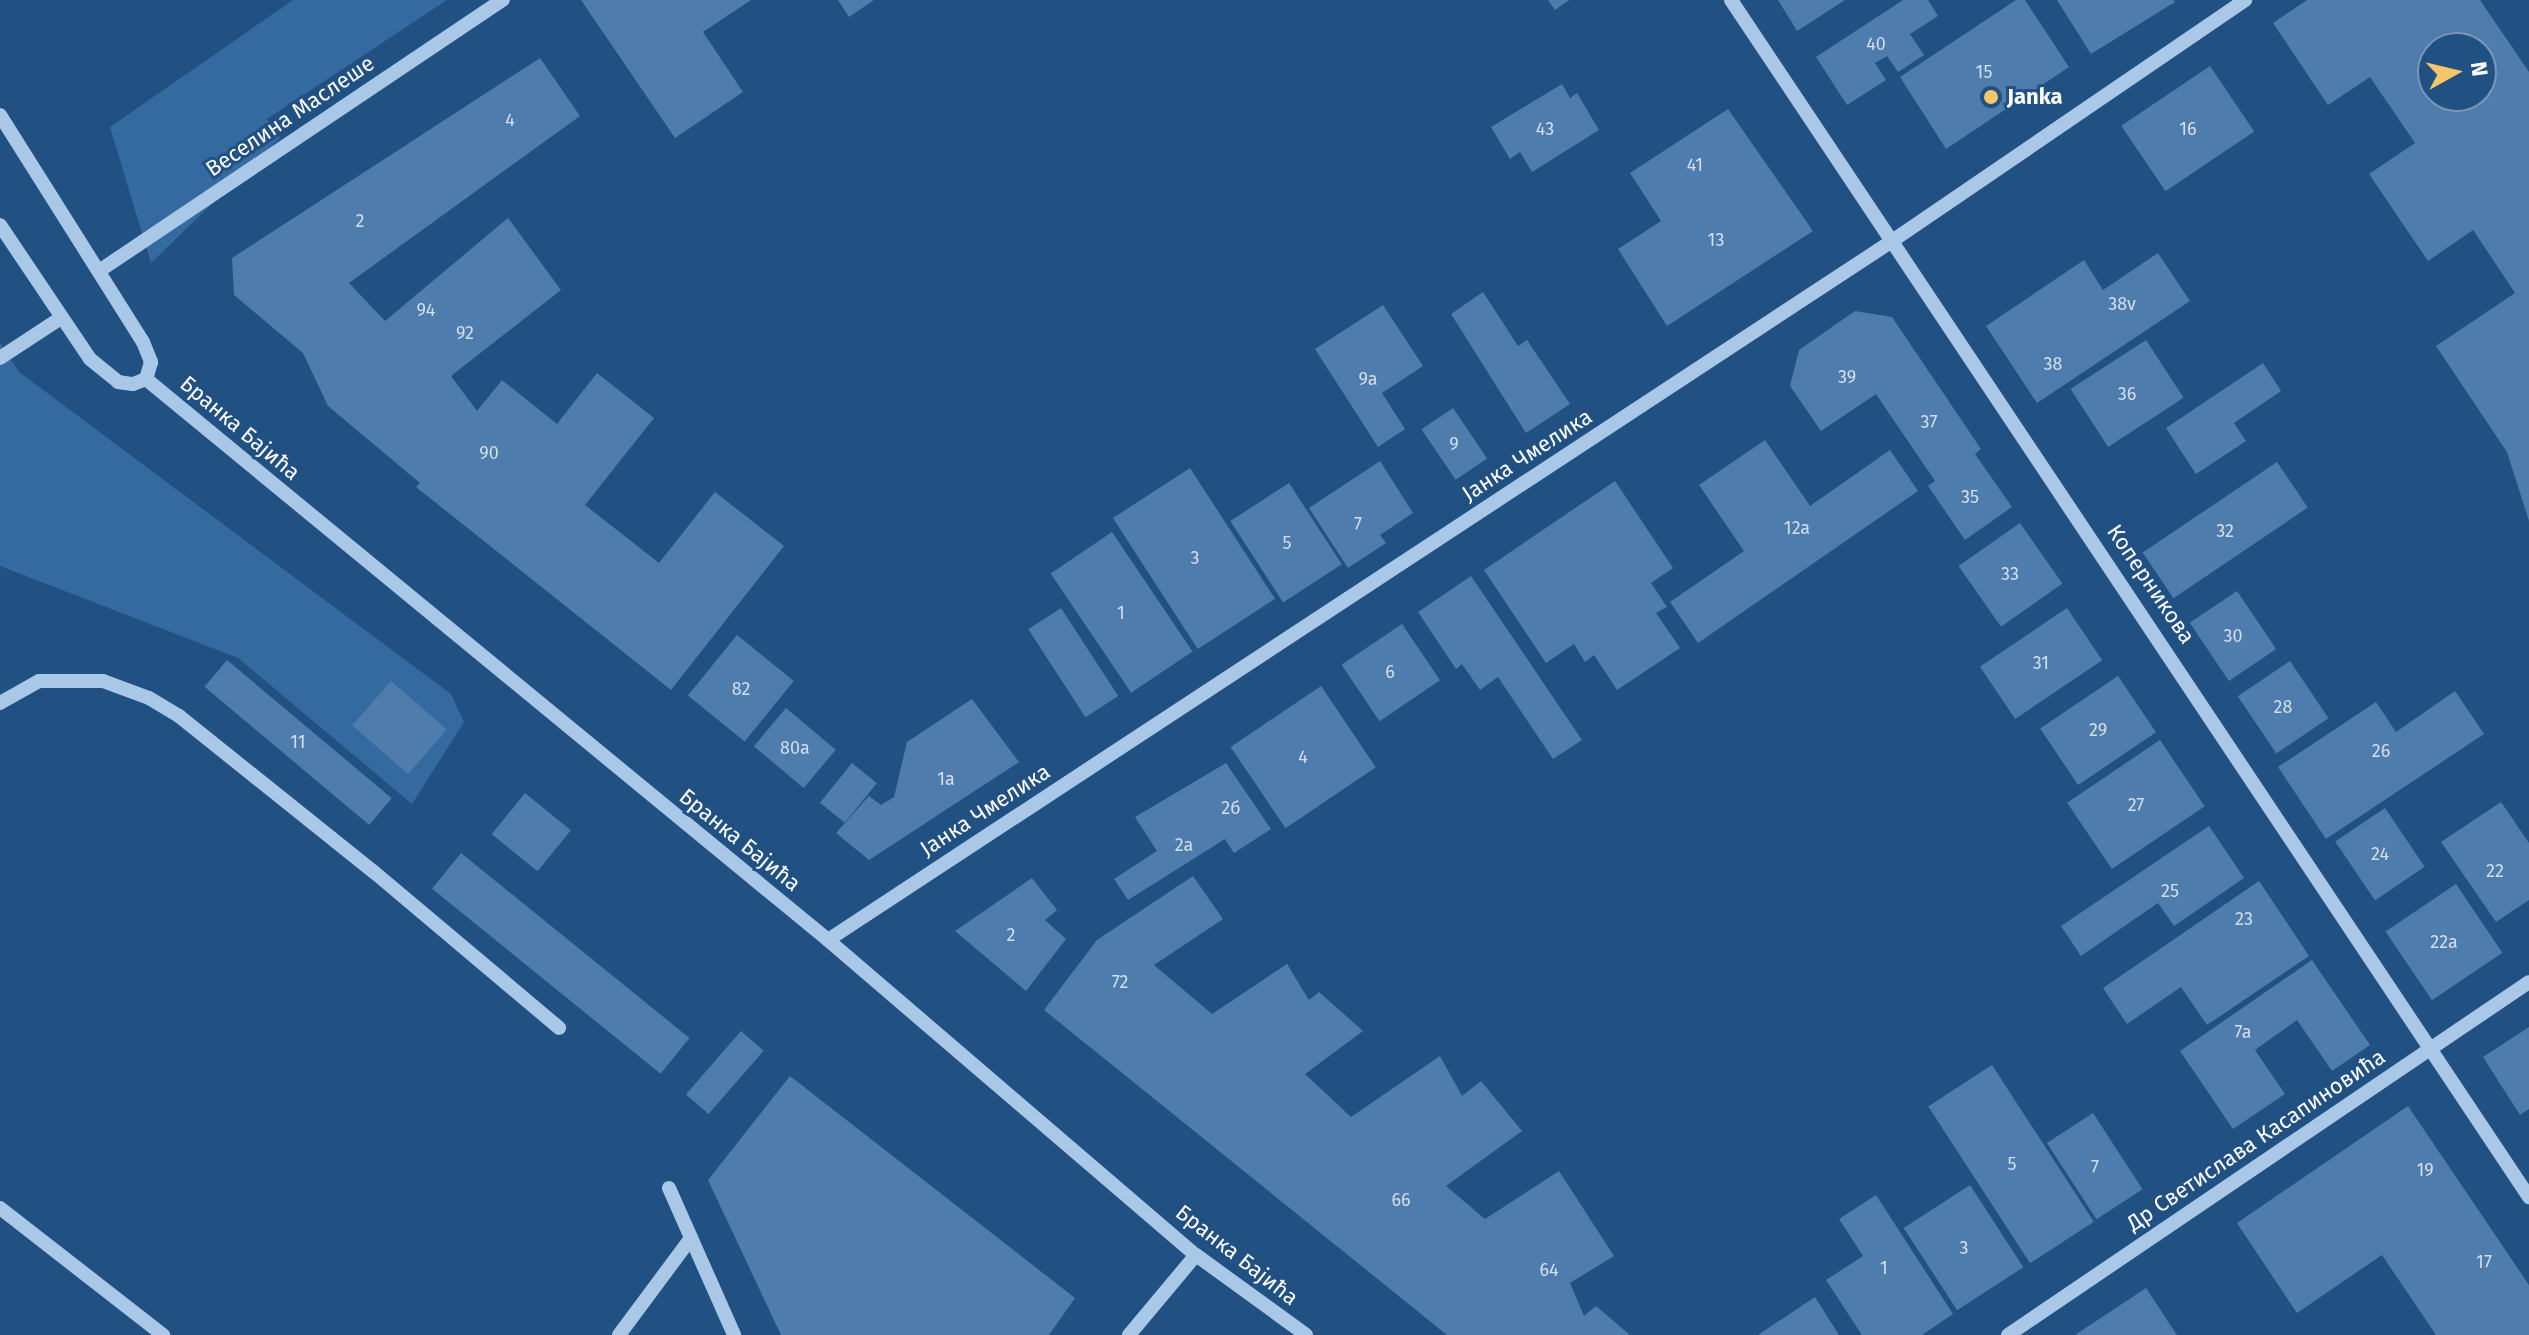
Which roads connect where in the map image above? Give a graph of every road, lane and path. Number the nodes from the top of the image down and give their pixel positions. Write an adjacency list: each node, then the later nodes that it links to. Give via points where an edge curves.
1 (503, 0): 7 (street, Веселина Маслеше)
2 (1731, 0): 6 (street, Коперникова)
3 (2245, 0): 6 (street, Јанка Чмелика)
4 (0, 115): 7 (street, Бранка Бајића)
5 (0, 225): 8 (street, Бранка Бајића)
6 (1895, 239): 12 (street, Јанка Чмелика); 15 (street, Коперникова)
7 (102, 269): 10 (street, Бранка Бајића, via 151,362)
8 (61, 318): 9 (street); 10 (street, Бранка Бајића, via 90,359 118,382)
9 (0, 358)
10 (146, 379): 12 (street, Бранка Бајића)
11 (0, 703): 14 (street, via 39,681 103,681 149,698 179,716 374,872)
12 (828, 940): 20 (street, Бранка Бајића)
13 (2529, 982): 15 (street, Др Светислава Касапиновића)
14 (559, 1028)
15 (2432, 1047): 17 (street, Коперникова); 26 (street, Др Светислава Касапиновића)
16 (669, 1188): 19 (street)
17 (2529, 1197)
18 (0, 1208): 21 (street)
19 (691, 1238): 22 (street); 23 (street)
20 (1196, 1255): 24 (street); 25 (street, Бранка Бајића)
21 (163, 1335)
22 (619, 1335)
23 (734, 1335)
24 (1129, 1335)
25 (1306, 1335)
26 (2008, 1335)

